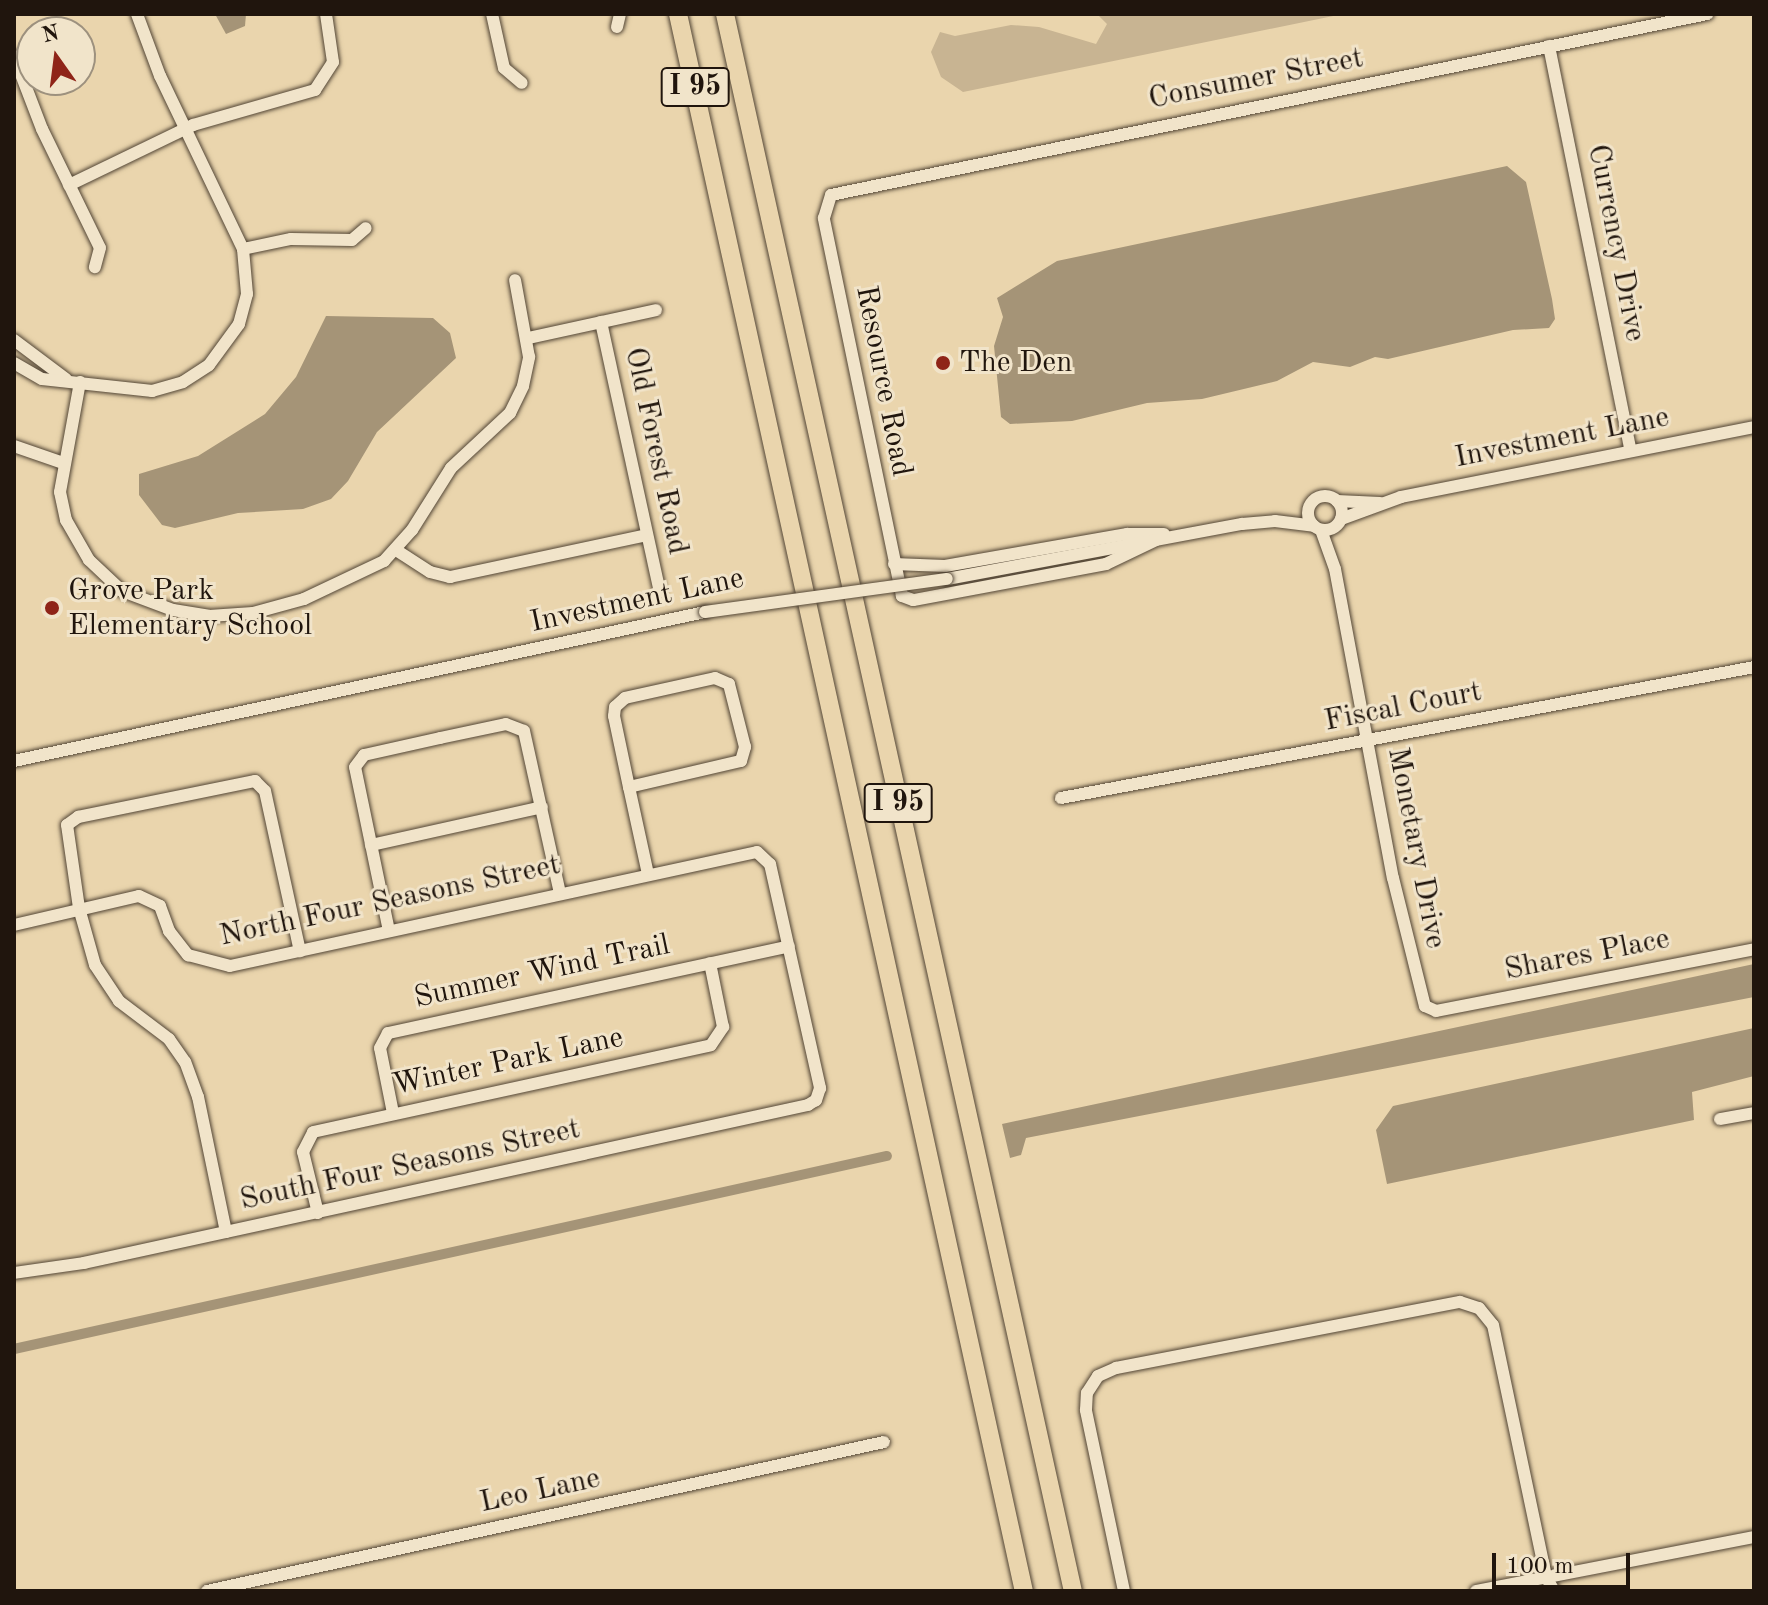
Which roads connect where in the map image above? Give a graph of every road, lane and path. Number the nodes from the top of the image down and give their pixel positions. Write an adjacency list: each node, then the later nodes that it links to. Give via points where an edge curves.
1 (137, 14): 10 (street)
2 (326, 14): 10 (street, via 333,62 321,86)
3 (492, 14): 9 (street, via 504,68)
4 (678, 14): 68 (highway, I 95)
5 (725, 14): 69 (highway, I 95)
6 (1707, 14): 7 (street, Consumer Street)
7 (1549, 46): 12 (street, Consumer Street, via 844,189); 26 (street, Currency Drive)
8 (14, 56): 11 (street)
9 (522, 83)
10 (186, 128): 11 (street); 14 (street)
11 (69, 185): 15 (street, via 100,248)
12 (823, 207): 39 (street, Resource Road)
13 (366, 228): 14 (street, via 352,240 307,238)
14 (243, 249): 23 (street, via 248,278 244,309 229,342 209,365 183,382 152,391)
15 (95, 267)
16 (515, 280): 19 (street)
17 (656, 310): 18 (street)
18 (601, 322): 19 (street); 35 (street, Old Forest Road)
19 (528, 338): 37 (street, via 527,372 510,413 443,478)
20 (14, 340): 22 (street)
21 (14, 363): 22 (street, via 42,379)
22 (66, 379): 23 (street)
23 (80, 382): 27 (street)
24 (1754, 427): 26 (street, Investment Lane)
25 (14, 446): 27 (street)
26 (1631, 451): 29 (street, Investment Lane)
27 (63, 463): 37 (street, via 62,506 89,560 122,591 173,610 224,616 288,604 355,578)
28 (1337, 501): 29 (street, Investment Lane); 30 (street, Investment Lane, via 1321,496); 32 (street)
29 (1380, 503): 32 (street, Investment Lane)
30 (1309, 506): 31 (street, Investment Lane); 33 (street, Monetary Drive)
31 (1275, 521): 33 (street, Investment Lane); 34 (street, Investment Lane)
32 (1339, 522): 33 (street, Investment Lane); 38 (street, Monetary Drive)
33 (1317, 528): 38 (street, Monetary Drive)
34 (1188, 534): 36 (street, Investment Lane); 39 (street, via 1127,534 945,566)
35 (647, 535): 37 (street, via 450,577 430,572); 40 (street, Old Forest Road)
36 (1156, 540): 39 (street, Resource Road, via 1106,564 913,600 902,596); 43 (street, Investment Lane, bridge, via 947,579 705,612)
37 (396, 550)
38 (1329, 551): 42 (street, Monetary Drive)
39 (894, 564)
40 (660, 592)
41 (1754, 667): 42 (street, Fiscal Court)
42 (1369, 740): 45 (street, Fiscal Court); 57 (street, Monetary Drive, via 1418,996)
43 (14, 761)
44 (629, 787): 44 (street, via 614,716 619,701 715,678 729,684 745,747 741,761); 48 (street)
45 (1061, 798)
46 (542, 807): 47 (street); 47 (street, via 519,727 506,724 440,738 358,759 355,773); 49 (street)
47 (371, 845): 52 (street)
48 (648, 874): 49 (street, North Four Seasons Street); 53 (street, North Four Seasons Street, via 763,854)
49 (560, 893): 52 (street, North Four Seasons Street)
50 (79, 908): 51 (street, North Four Seasons Street); 55 (street, North Four Seasons Street, via 150,898 188,955 208,964 230,966); 55 (street, via 65,836 72,820 247,780 265,791); 62 (street, via 95,965 110,990 169,1039 185,1062 198,1097)
51 (14, 925)
52 (389, 931): 55 (street, North Four Seasons Street)
53 (789, 946): 56 (street, Summer Wind Trail); 61 (street, South Four Seasons Street, via 820,1088 816,1100)
54 (1754, 949): 57 (street, Shares Place)
55 (300, 951)
56 (710, 963): 58 (street, Winter Park Lane, via 723,1027 711,1045); 58 (street, Summer Wind Trail, via 388,1033 380,1048)
57 (1430, 1009)
58 (393, 1113): 61 (street, Winter Park Lane, via 308,1136 303,1152)
59 (1754, 1113): 60 (street)
60 (1720, 1119)
61 (318, 1213): 62 (street, South Four Seasons Street)
62 (226, 1232): 63 (street, South Four Seasons Street)
63 (14, 1273)
64 (884, 1442): 67 (street, Leo Lane)
65 (1754, 1537): 66 (street)
66 (1546, 1577): 70 (street, via 1495,1332 1479,1308 1453,1302 1116,1368 1093,1381 1085,1403); 71 (street); 72 (street); 73 (street)
67 (207, 1591)
68 (1024, 1591)
69 (1073, 1591)
70 (1124, 1591)
71 (1476, 1591)
72 (1542, 1591)
73 (1554, 1591)

